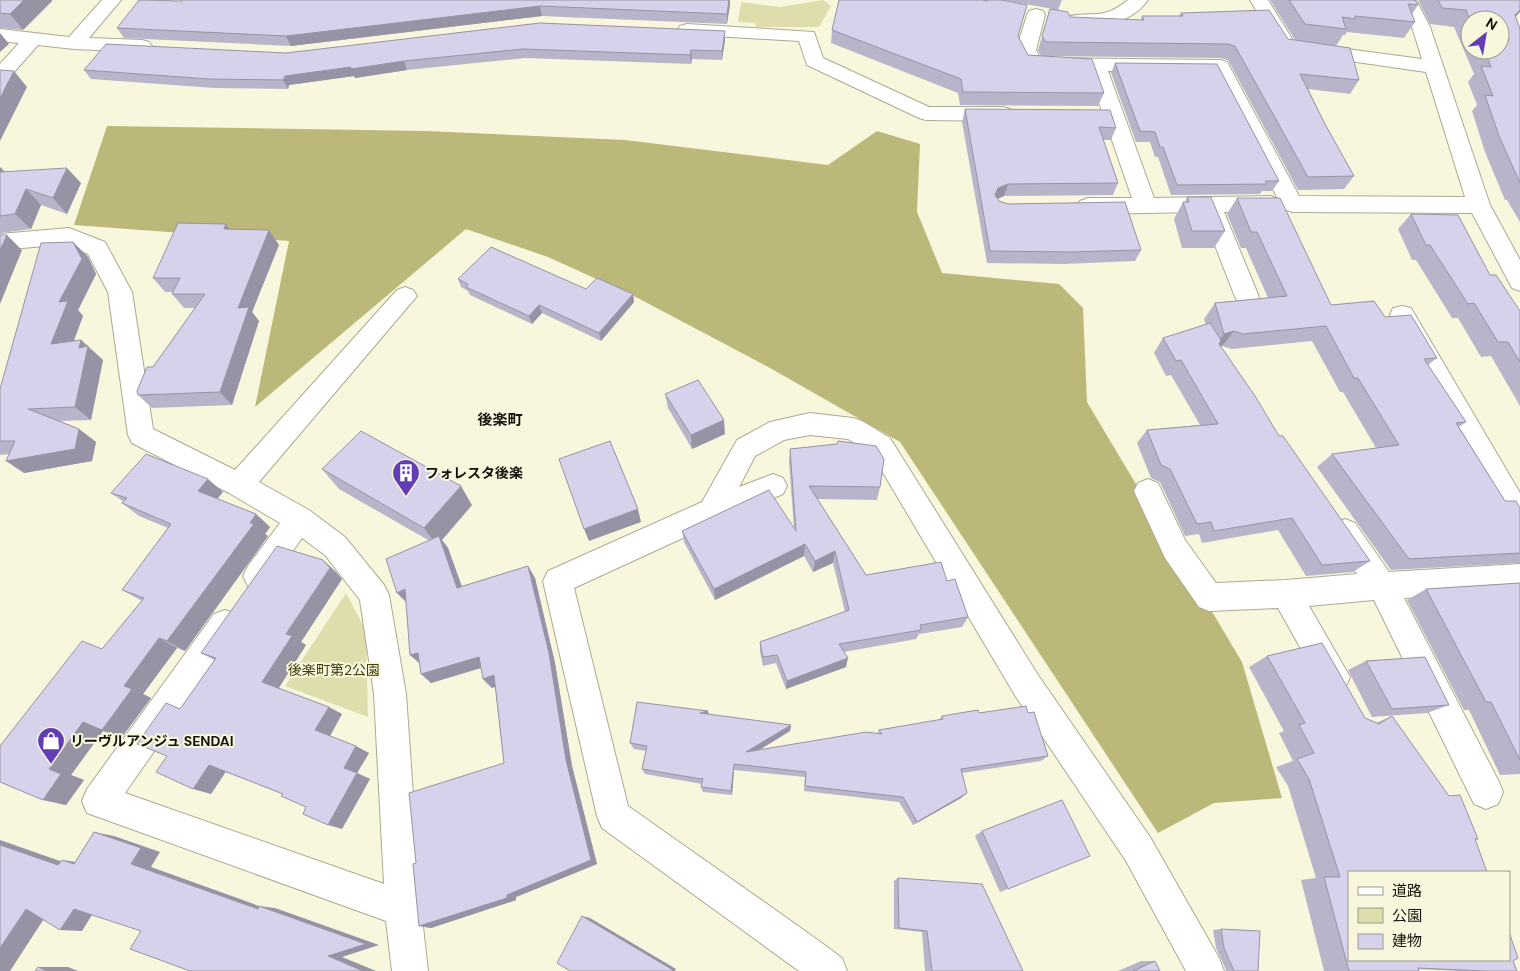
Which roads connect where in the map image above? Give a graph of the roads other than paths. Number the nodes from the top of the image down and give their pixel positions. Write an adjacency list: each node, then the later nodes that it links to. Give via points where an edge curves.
1 (112, 0): 8 (street)
2 (1139, 0): 10 (street, via 1123,13 1103,22 1027,13 1026,50 1033,64)
3 (1259, 0): 11 (street, via 1287,47)
4 (1407, 0): 11 (street, via 1421,27)
5 (666, 30): 13 (street, via 808,36 814,61 926,113)
6 (0, 35): 7 (street)
7 (32, 40): 8 (street); 12 (street)
8 (74, 43): 9 (street)
9 (162, 47)
10 (1096, 65): 14 (street, via 1220,66); 15 (street, via 1104,115)
11 (1435, 67): 17 (street)
12 (0, 76)
13 (1025, 114)
14 (1292, 204): 16 (street); 17 (street)
15 (1146, 205): 16 (street); 18 (street)
16 (1210, 205): 22 (street)
17 (1479, 205): 20 (street)
18 (1070, 206)
19 (0, 242): 24 (street, via 69,236 97,248 120,292 141,435)
20 (1520, 282)
21 (405, 296): 24 (street)
22 (1247, 297)
23 (1402, 315): 30 (street)
24 (239, 485): 29 (street)
25 (773, 486): 27 (street)
26 (1148, 491): 33 (street, via 1175,549 1209,597)
27 (712, 511): 38 (street, via 558,581 614,816 768,923); 39 (street, via 746,448 779,430 810,424 853,429 881,446 1027,686 1138,849)
28 (1331, 512): 32 (street)
29 (299, 519): 36 (street, via 336,546 374,595 390,694); 36 (street, via 99,801)
30 (1520, 519)
31 (1520, 577): 32 (street)
32 (1382, 586): 33 (street); 35 (street)
33 (1286, 594): 34 (street)
34 (1346, 698)
35 (1486, 792)
36 (403, 908): 37 (street)
37 (410, 971)
38 (829, 971)
39 (1206, 971)

